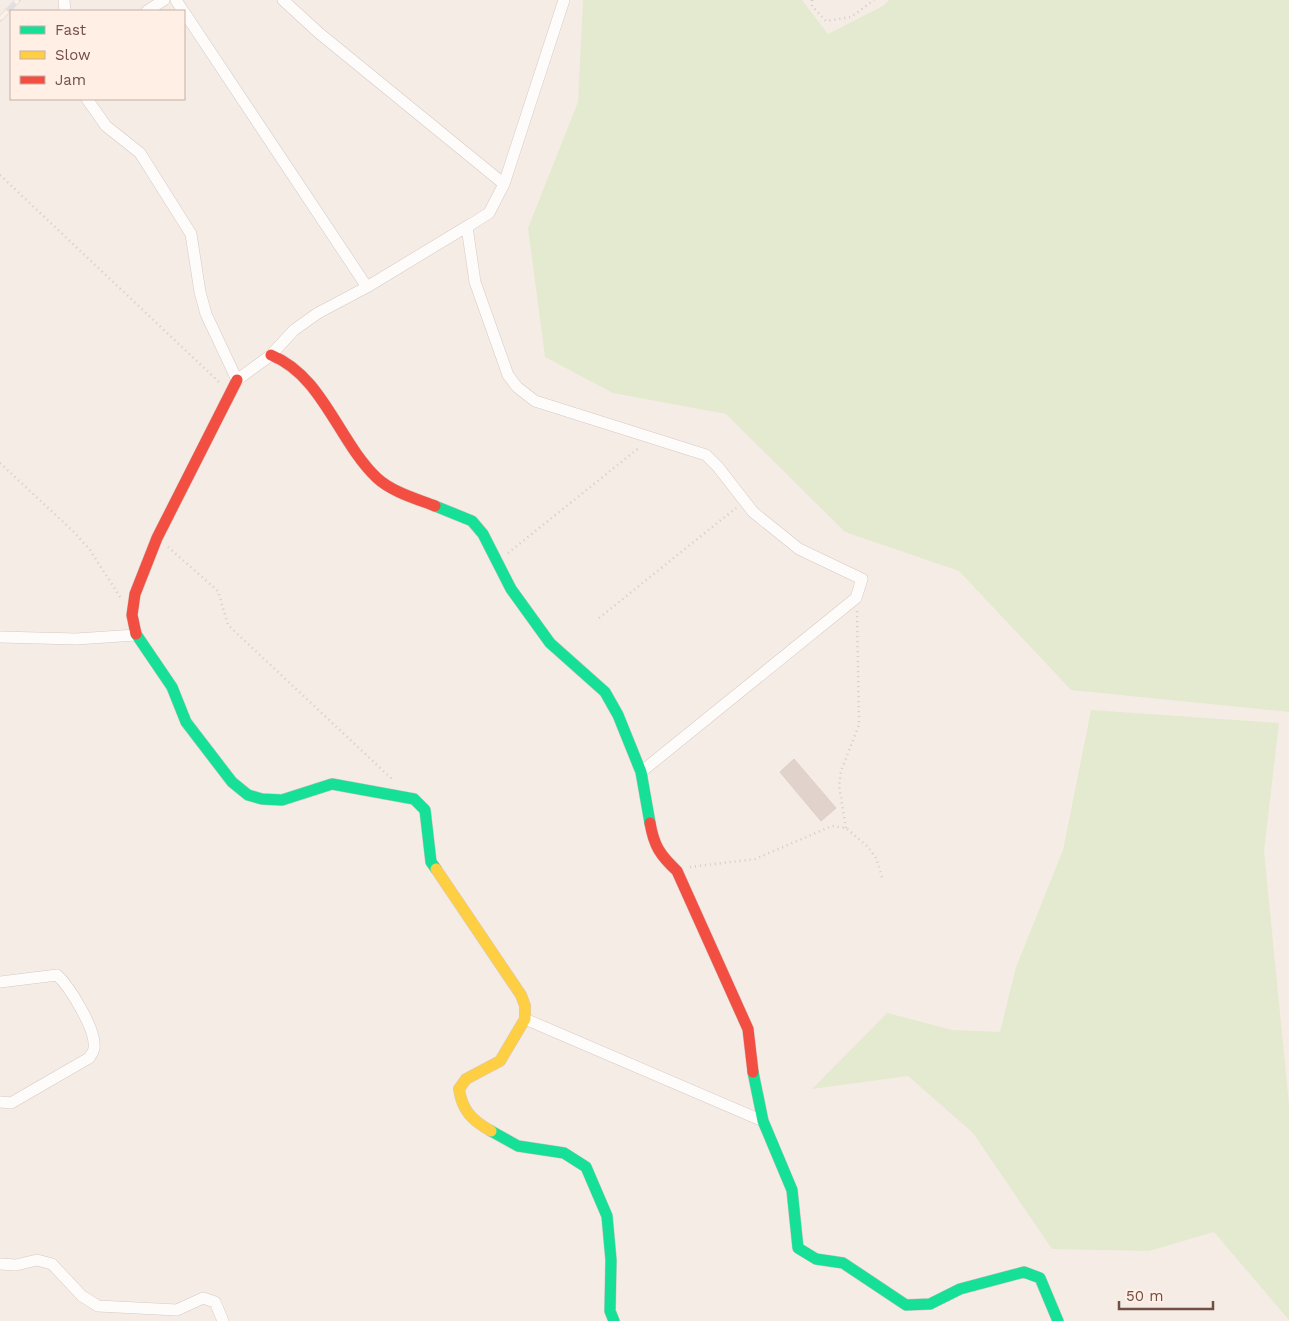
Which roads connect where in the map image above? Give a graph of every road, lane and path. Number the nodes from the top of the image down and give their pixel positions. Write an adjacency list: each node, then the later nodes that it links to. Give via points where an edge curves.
1 (164, 0): 6 (street)
2 (283, 0): 10 (street)
3 (564, 0): 10 (street)
4 (812, 0): 5 (path, via 812,6 826,21 851,17)
5 (874, 0)
6 (149, 10)
7 (185, 14): 12 (street)
8 (88, 100): 14 (street, via 106,126 140,154 191,234 206,314)
9 (0, 175): 15 (path)
10 (504, 184): 11 (street)
11 (489, 212): 12 (street); 16 (street, via 467,227 474,273 508,374 517,387 535,401)
12 (367, 287): 13 (street, via 294,330)
13 (271, 355): 14 (street); 20 (street, via 286,361 306,379 359,457 378,479 409,496 472,521)
14 (237, 380): 15 (street)
15 (229, 392): 19 (street)
16 (652, 438): 18 (street, via 706,456); 20 (path)
17 (0, 463): 22 (path, via 90,550)
18 (744, 501): 21 (street, via 799,549 862,579); 23 (path)
19 (157, 538): 22 (street, via 134,594); 27 (path, via 218,591 228,625)
20 (498, 562): 26 (street, via 511,589 550,643 606,692)
21 (856, 598): 26 (street); 28 (path, via 859,725 841,771 839,786)
22 (132, 615): 24 (street)
23 (599, 618)
24 (136, 635): 25 (street, via 76,639); 32 (street, via 172,687 186,722 232,782 248,795 282,800 332,784 414,800 425,810 431,862 521,995 525,1006)
25 (0, 637)
26 (641, 772): 29 (street, via 653,842)
27 (393, 780)
28 (846, 828): 29 (path, via 832,826 755,859 697,864); 30 (path, via 876,858)
29 (676, 871): 34 (street, via 748,1029)
30 (882, 877)
31 (0, 982): 33 (street, via 57,975 67,984 93,1035 95,1049 88,1058 11,1103)
32 (524, 1019): 34 (street); 37 (street, via 500,1061 466,1079 459,1089 461,1104 476,1123 518,1146 564,1153 586,1167 607,1216 611,1260 610,1311)
33 (0, 1102)
34 (763, 1121): 38 (street, via 792,1190 798,1248 816,1260 844,1263 906,1305 930,1304 960,1289 1024,1272 1040,1278)
35 (0, 1264): 36 (street, via 16,1265 37,1260 52,1264 82,1296 98,1306 177,1310 203,1298 215,1302)
36 (224, 1321)
37 (614, 1321)
38 (1058, 1321)

